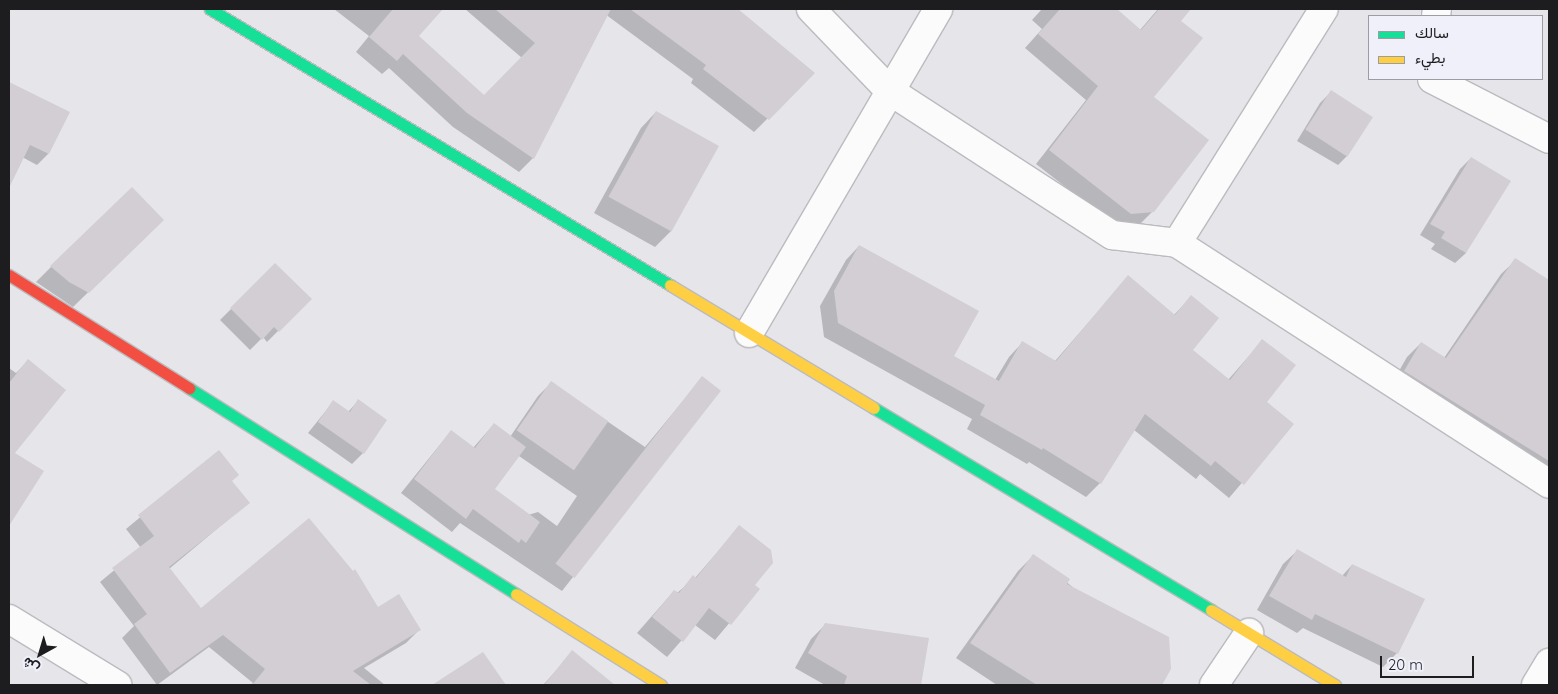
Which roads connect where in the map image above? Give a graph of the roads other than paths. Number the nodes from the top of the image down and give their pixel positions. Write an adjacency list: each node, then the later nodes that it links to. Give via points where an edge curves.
1 (210, 9): 10 (street)
2 (811, 9): 6 (street)
3 (938, 9): 6 (street)
4 (1324, 9): 8 (street)
5 (1434, 80): 7 (street)
6 (890, 92): 8 (street, via 1112,235); 10 (street)
7 (1549, 139)
8 (1177, 243): 11 (street)
9 (9, 275): 16 (street)
10 (749, 333): 13 (street)
11 (1549, 484)
12 (9, 619): 15 (street)
13 (1248, 633): 17 (street); 18 (street)
14 (1549, 663): 19 (street)
15 (118, 685)
16 (661, 685)
17 (1214, 685)
18 (1335, 685)
19 (1536, 685)

